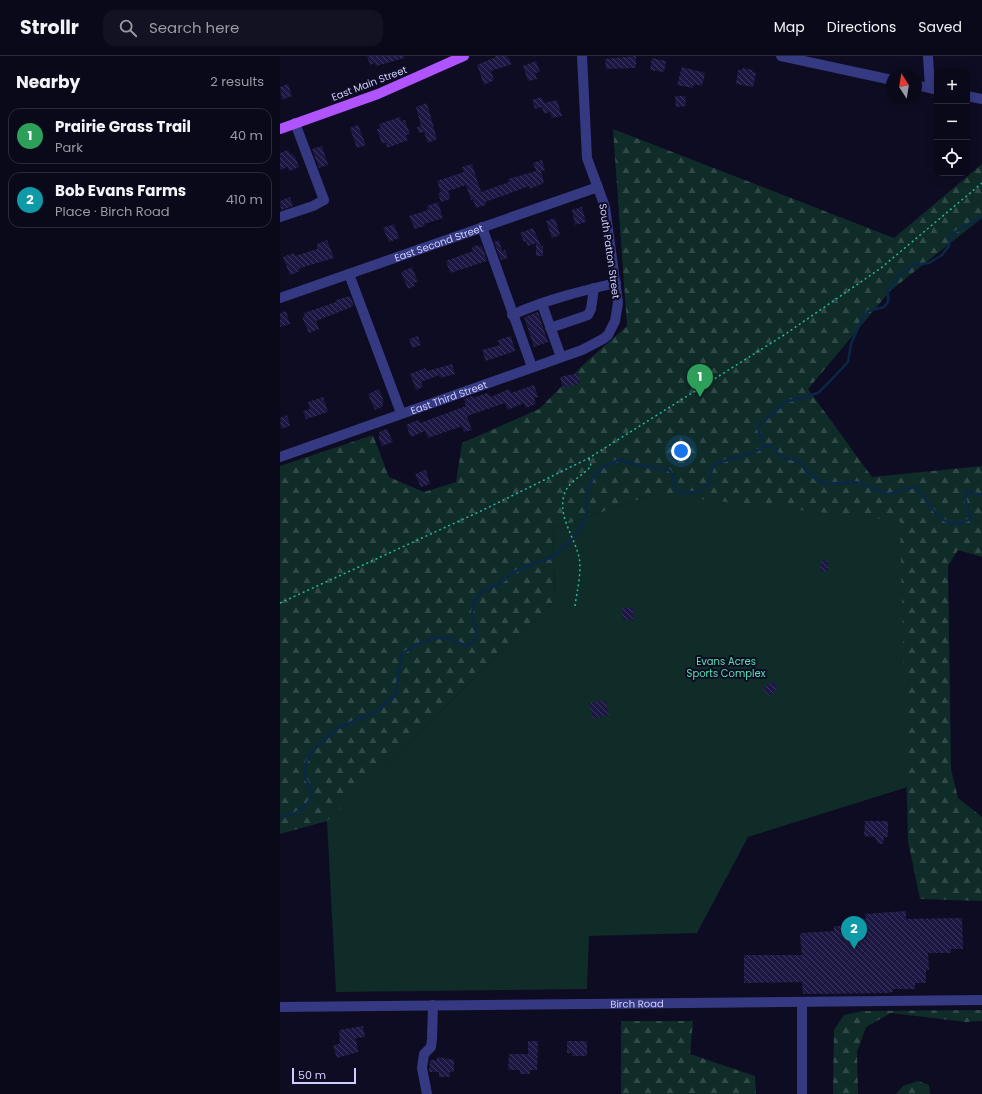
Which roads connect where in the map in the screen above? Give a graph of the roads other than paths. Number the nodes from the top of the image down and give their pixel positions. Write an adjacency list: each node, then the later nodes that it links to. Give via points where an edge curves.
1 (464, 56): 10 (main road, East Main Street, via 378,94)
2 (582, 56): 12 (street, South Patton Street, via 587,158)
3 (781, 56): 5 (street)
4 (928, 56): 7 (street)
5 (886, 79)
6 (922, 86): 7 (street)
7 (934, 89)
8 (970, 97): 9 (street)
9 (982, 100)
10 (295, 123): 11 (main road, East Main Street); 13 (street, via 324,200)
11 (280, 129)
12 (598, 187): 14 (street, East Second Street); 16 (street, South Patton Street, via 605,207)
13 (280, 217)
14 (482, 227): 15 (street, East Second Street); 20 (street)
15 (349, 274): 18 (street, East Second Street); 25 (street)
16 (616, 283): 17 (street); 22 (street, South Patton Street, via 617,313)
17 (594, 288): 19 (street); 21 (street, via 588,315)
18 (280, 298)
19 (542, 304): 20 (street); 21 (street)
20 (512, 315): 24 (street)
21 (550, 328): 23 (street)
22 (612, 329): 23 (street, East Third Street, via 603,339)
23 (561, 357): 24 (street, East Third Street)
24 (532, 367): 25 (street, East Third Street)
25 (400, 413): 26 (street, East Third Street)
26 (280, 457)
27 (982, 1000): 28 (street, Birch Road)
28 (802, 1003): 29 (street, Birch Road, via 749,1001); 32 (street)
29 (433, 1005): 30 (street, Birch Road); 31 (street, via 431,1047 424,1054 422,1062)
30 (280, 1007)
31 (428, 1094)
32 (802, 1094)

